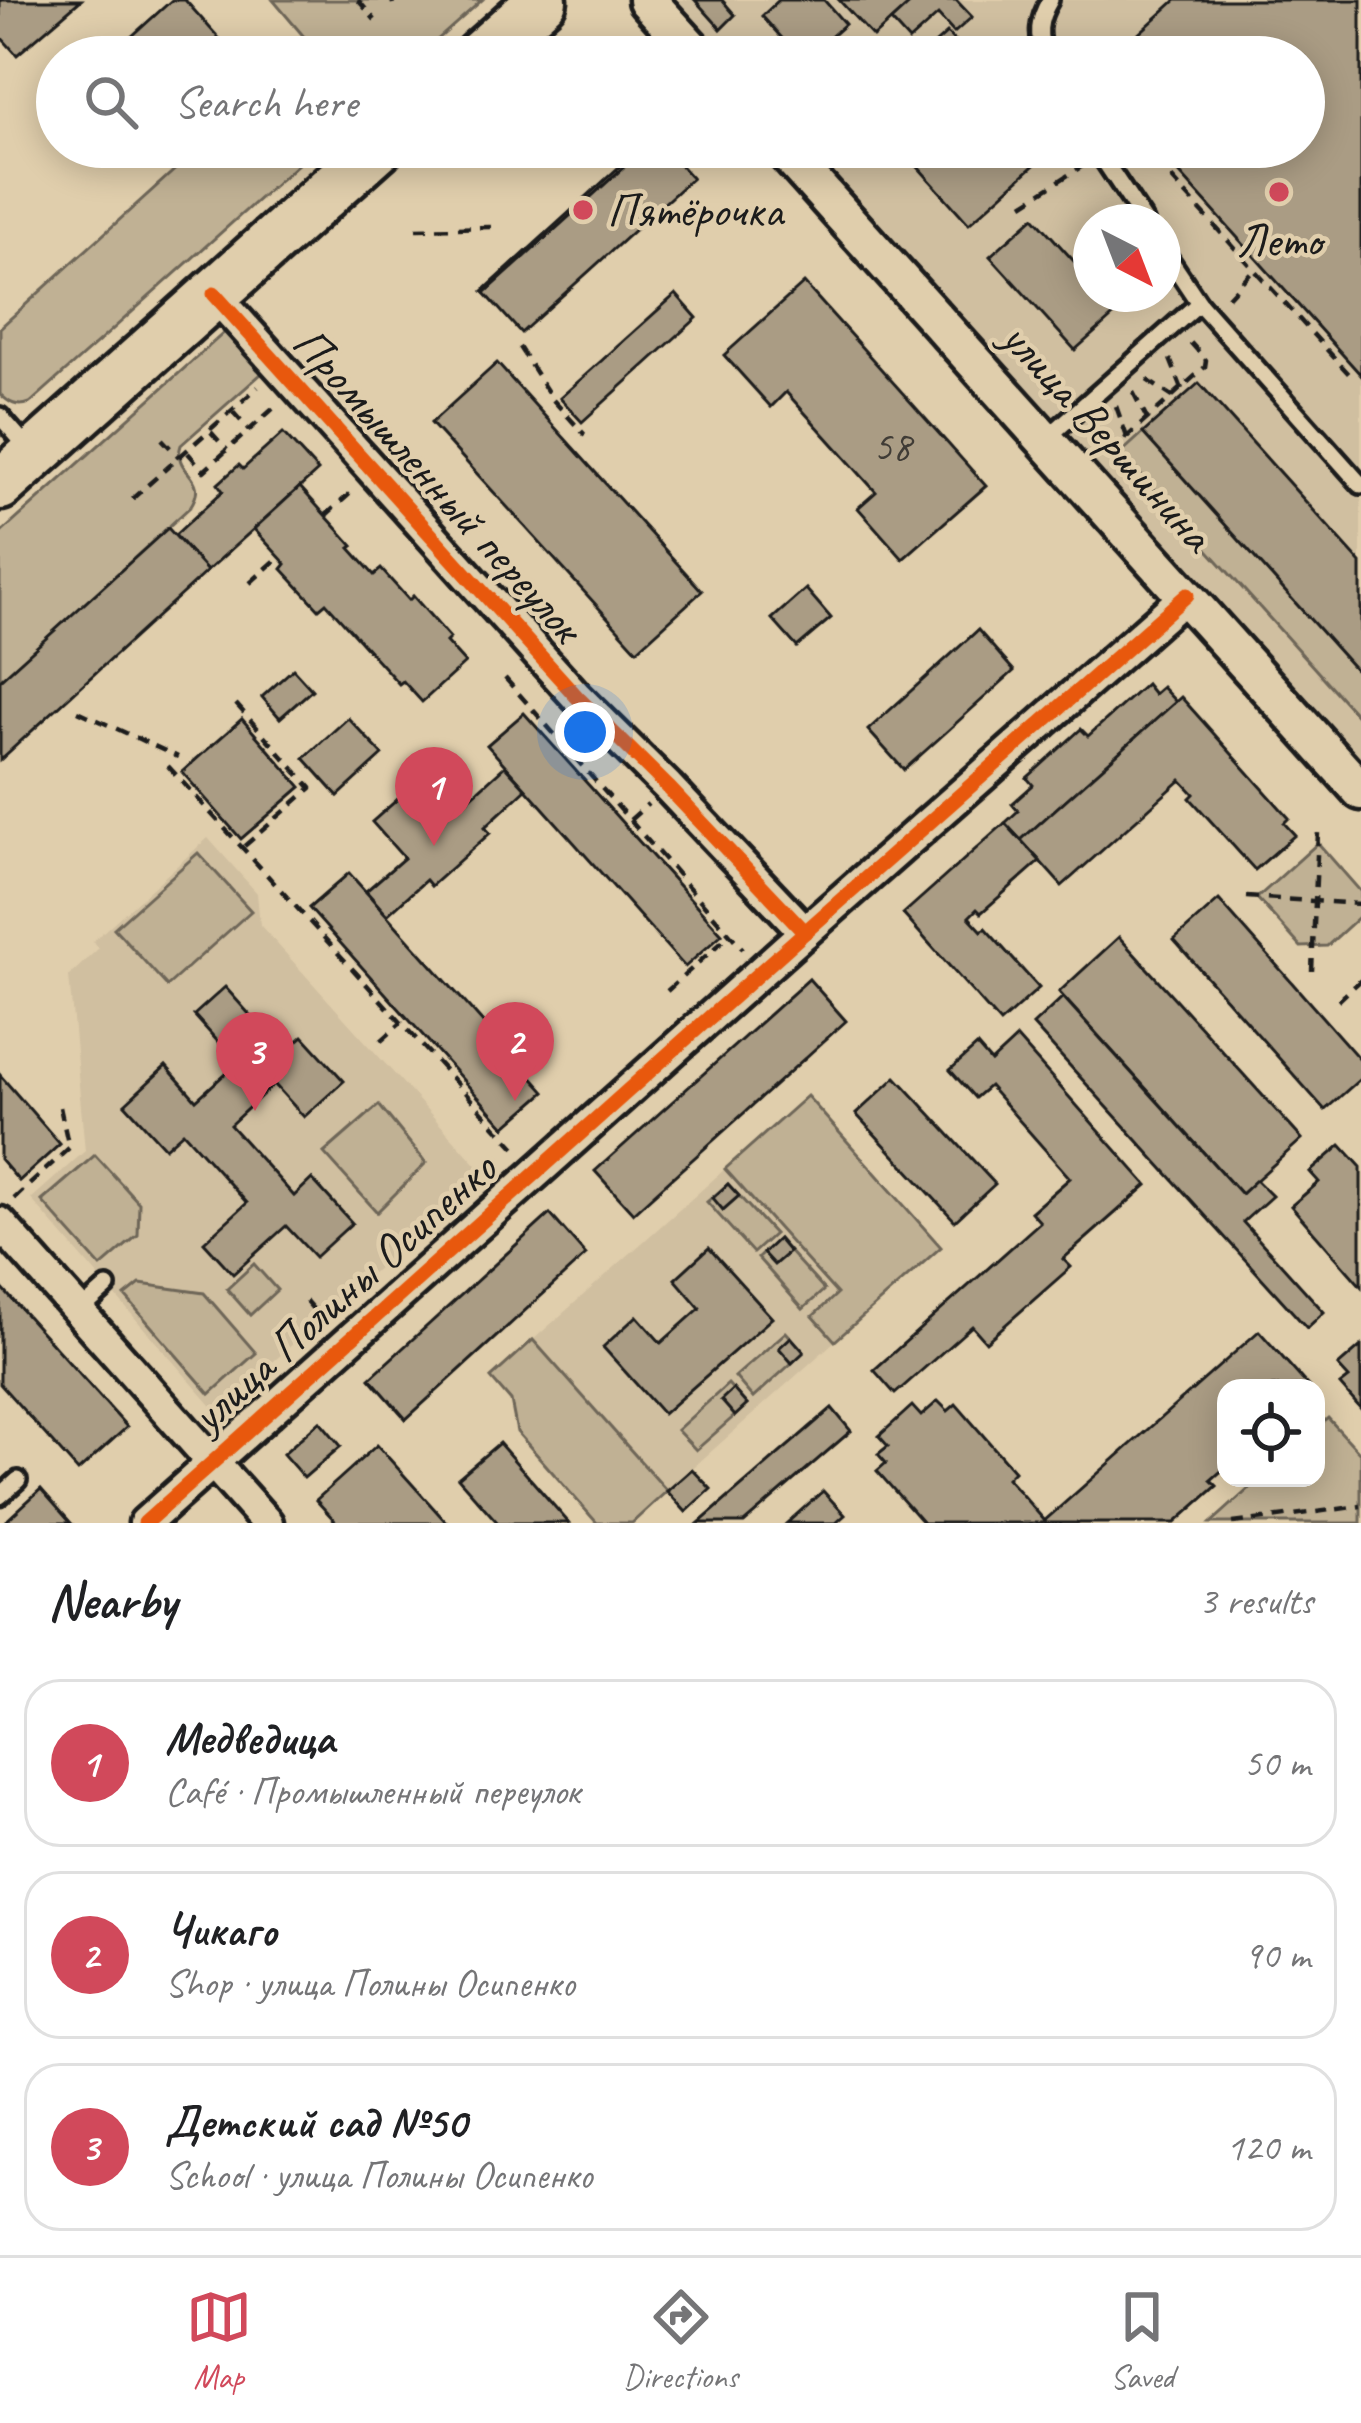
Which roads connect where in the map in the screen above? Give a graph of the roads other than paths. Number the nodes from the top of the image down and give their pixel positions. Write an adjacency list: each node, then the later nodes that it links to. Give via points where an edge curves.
1 (542, 0): 4 (main road)
2 (647, 0): 5 (street)
3 (1050, 0): 6 (lane)
4 (502, 36)
5 (680, 36)
6 (1039, 36)
7 (355, 168): 12 (main road)
8 (800, 168): 15 (street, улица Вершинина)
9 (1109, 168): 10 (lane)
10 (1133, 204)
11 (1181, 276): 13 (lane)
12 (214, 294): 16 (main road); 20 (street, Промышленный переулок, via 577,697)
13 (1199, 303): 15 (lane); 17 (lane)
14 (0, 416): 16 (lane)
15 (1046, 440): 18 (street, улица Вершинина)
16 (17, 470)
17 (1361, 485)
18 (1187, 595): 19 (street, улица Вершинина); 20 (street, улица Полины Осипенко)
19 (1361, 791)
20 (805, 932): 24 (street, улица Полины Осипенко)
21 (5, 1212): 23 (street)
22 (107, 1287): 23 (lane)
23 (79, 1312): 24 (street)
24 (212, 1461): 27 (street, улица Полины Осипенко); 28 (street)
25 (18, 1480): 26 (lane)
26 (0, 1496)
27 (145, 1523)
28 (267, 1523)

